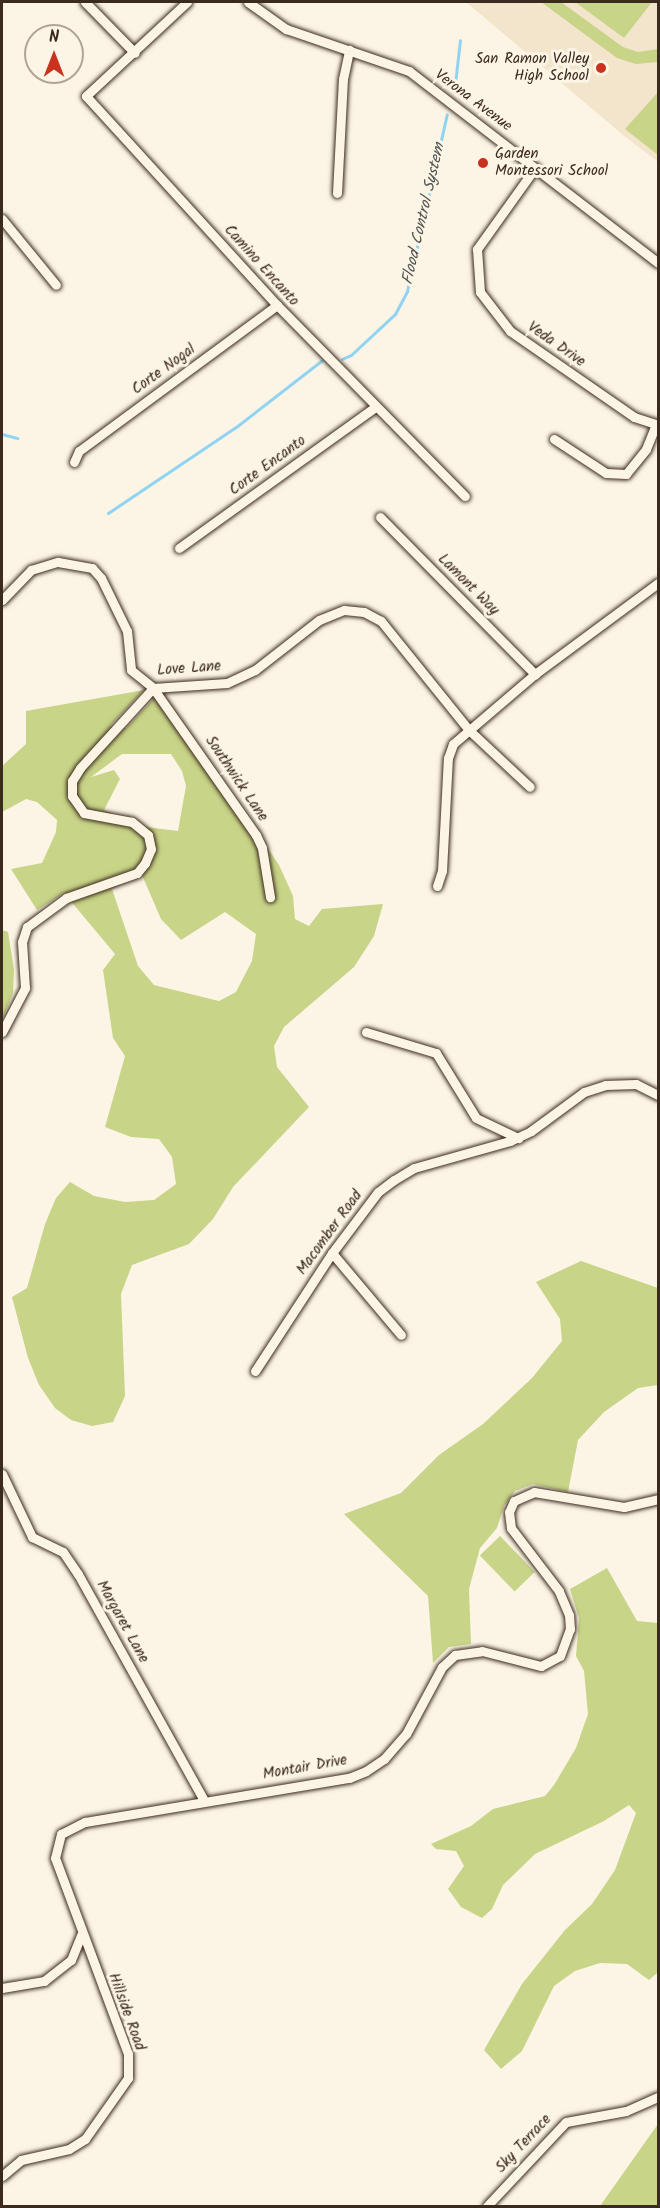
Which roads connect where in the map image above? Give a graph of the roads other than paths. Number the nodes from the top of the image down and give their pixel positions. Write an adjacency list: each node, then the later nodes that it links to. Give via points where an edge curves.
1 (85, 2): 5 (street)
2 (187, 2): 5 (street)
3 (248, 2): 4 (street, Verona Avenue, via 286,29)
4 (349, 50): 6 (street, Verona Avenue, via 409,71); 7 (street, via 343,79)
5 (135, 53): 11 (street, Camino Encanto, via 86,96)
6 (535, 168): 9 (street, Verona Avenue); 13 (street, Veda Drive, via 477,249 480,292 510,331 634,417)
7 (338, 193)
8 (2, 219): 10 (street)
9 (658, 263)
10 (56, 285)
11 (277, 305): 12 (street, Camino Encanto); 15 (street, Corte Nogal, via 79,451)
12 (375, 407): 16 (street, Camino Encanto); 18 (street, Corte Encanto)
13 (657, 425): 14 (street, via 646,449 626,474 606,474)
14 (554, 439)
15 (74, 462)
16 (465, 496)
17 (380, 517): 21 (street, Lamont Way)
18 (178, 548)
19 (658, 583): 21 (street)
20 (2, 600): 22 (street, Love Lane, via 32,570 58,562 92,568 102,578 127,631 131,670)
21 (535, 674): 23 (street)
22 (153, 688): 23 (street, Love Lane, via 227,683 255,670 319,620 344,610 364,612 381,621); 26 (street, Southwick Lane, via 256,835); 27 (street, via 80,768 72,782 72,796 84,813 132,822 148,835 151,849 146,863 137,873 66,898 27,927 22,942 25,988)
23 (469, 730): 24 (street, Love Lane); 25 (street, via 453,744 448,758 442,871)
24 (530, 788)
25 (437, 886)
26 (270, 897)
27 (2, 1032)
28 (366, 1032): 30 (street, via 436,1053 476,1118)
29 (658, 1095): 30 (street, Macomber Road, via 636,1084 605,1085 584,1092)
30 (518, 1138): 31 (street, Macomber Road, via 414,1168 394,1180 378,1192)
31 (332, 1253): 32 (street); 33 (street, Macomber Road)
32 (401, 1335)
33 (255, 1371)
34 (2, 1474): 36 (street, Margaret Lane, via 32,1537 63,1552 78,1574)
35 (658, 1499): 36 (street, Montair Drive, via 624,1507 534,1492 521,1495 509,1512 511,1528 559,1591 570,1629 560,1656 541,1666 482,1651 455,1655 442,1667 406,1734 384,1759 366,1771 349,1778)
36 (204, 1800): 37 (street, Montair Drive, via 85,1821 61,1834 55,1858)
37 (81, 1935): 38 (street, via 71,1960 44,1981); 40 (street, Hillside Road, via 128,2054 128,2078 85,2139 69,2149 21,2160)
38 (2, 1988)
39 (658, 2097): 41 (street, Sky Terrace, via 626,2111 566,2122)
40 (2, 2176)
41 (487, 2206)

